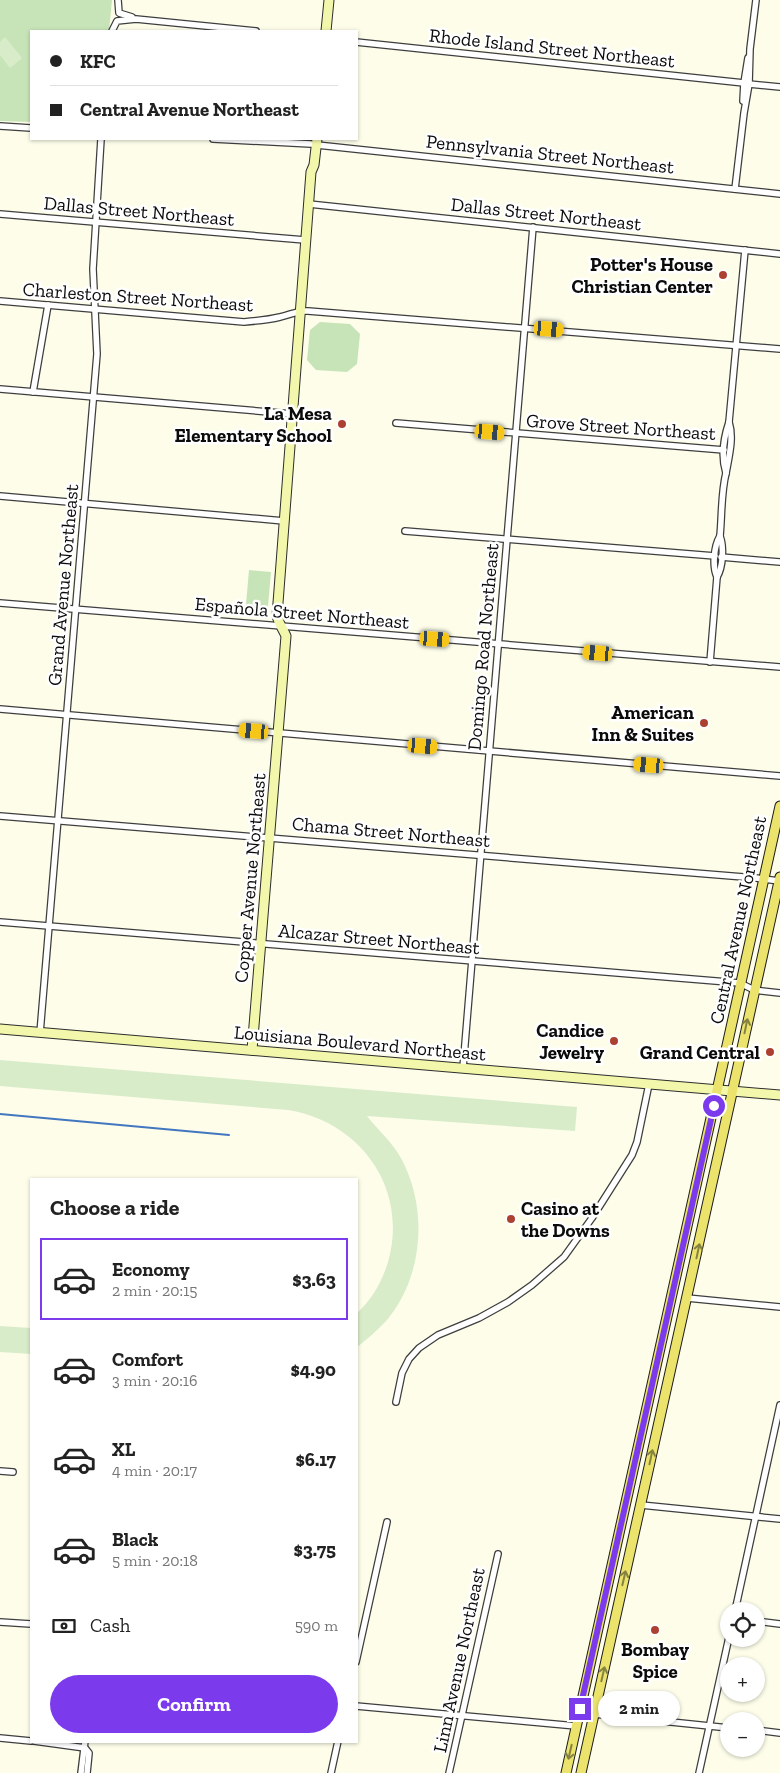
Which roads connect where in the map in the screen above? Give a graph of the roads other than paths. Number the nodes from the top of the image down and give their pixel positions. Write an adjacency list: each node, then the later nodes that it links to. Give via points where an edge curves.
1 (118, 0): 4 (street, via 119,13)
2 (329, 0): 7 (street)
3 (756, 0): 9 (street)
4 (136, 19): 5 (street, via 120,20); 6 (street)
5 (112, 30)
6 (246, 30)
7 (326, 30)
8 (358, 42): 9 (street, Rhode Island Street Northeast)
9 (746, 83): 10 (street, Rhode Island Street Northeast); 16 (street)
10 (780, 87)
11 (0, 126): 12 (street)
12 (30, 128)
13 (101, 140): 20 (street, Grand Avenue Northeast)
14 (247, 140): 15 (street, Pennsylvania Street Northeast)
15 (314, 142): 16 (street, Pennsylvania Street Northeast); 18 (street, Copper Avenue Northeast, via 309,164)
16 (735, 189): 17 (street, Pennsylvania Street Northeast)
17 (780, 194)
18 (309, 204): 21 (street, Dallas Street Northeast); 22 (street, Copper Avenue Northeast)
19 (0, 214): 20 (street, Dallas Street Northeast)
20 (96, 222): 22 (street, Dallas Street Northeast); 27 (street, Grand Avenue Northeast)
21 (533, 227): 23 (street, Dallas Street Northeast); 29 (street, Domingo Road Northeast)
22 (305, 240): 28 (street, Copper Avenue Northeast)
23 (745, 250): 24 (street, Dallas Street Northeast); 30 (street)
24 (780, 254)
25 (0, 301): 26 (street, Charleston Street Northeast)
26 (48, 305): 27 (street, Charleston Street Northeast); 33 (street)
27 (95, 309): 28 (street, Charleston Street Northeast, via 244,322 282,317); 34 (street, Grand Avenue Northeast, via 97,354)
28 (301, 310): 29 (street, Charleston Street Northeast); 35 (street, Copper Avenue Northeast)
29 (524, 327): 30 (street, Charleston Street Northeast); 38 (street, Domingo Road Northeast)
30 (736, 345): 31 (street, Charleston Street Northeast); 36 (street)
31 (780, 349)
32 (0, 389): 33 (street)
33 (33, 392): 34 (street)
34 (93, 398): 35 (street); 42 (street, Grand Avenue Northeast)
35 (293, 414): 43 (street, Copper Avenue Northeast)
36 (729, 422): 39 (street); 40 (street, via 732,429)
37 (396, 423): 38 (street, Grove Street Northeast)
38 (515, 434): 39 (street, Grove Street Northeast); 45 (street, Domingo Road Northeast)
39 (724, 450): 40 (street)
40 (726, 473): 46 (street, via 722,541)
41 (0, 496): 42 (street)
42 (85, 504): 43 (street); 49 (street, Grand Avenue Northeast)
43 (284, 521): 50 (street, Copper Avenue Northeast, via 277,616)
44 (405, 531): 45 (street)
45 (507, 539): 46 (street); 51 (street, Domingo Road Northeast)
46 (718, 556): 47 (street); 52 (street, via 720,572)
47 (780, 562)
48 (0, 603): 49 (street, Española Street Northeast)
49 (76, 610): 50 (street, Española Street Northeast); 55 (street, Grand Avenue Northeast)
50 (280, 626): 51 (street, Española Street Northeast); 56 (street, Copper Avenue Northeast, via 286,636)
51 (498, 644): 52 (street, Española Street Northeast); 57 (street, Domingo Road Northeast)
52 (710, 662): 53 (street, Española Street Northeast)
53 (780, 667)
54 (0, 709): 55 (street)
55 (67, 715): 56 (street); 61 (street, Grand Avenue Northeast)
56 (279, 733): 57 (street); 62 (street, Copper Avenue Northeast)
57 (490, 751): 58 (street); 63 (street, Domingo Road Northeast)
58 (780, 776)
59 (780, 806): 64 (main road, Central Avenue Northeast)
60 (0, 816): 61 (street, Chama Street Northeast)
61 (58, 821): 62 (street, Chama Street Northeast); 67 (street, Grand Avenue Northeast)
62 (269, 837): 63 (street, Chama Street Northeast); 68 (street, Copper Avenue Northeast)
63 (481, 854): 64 (street, Chama Street Northeast); 69 (street, Domingo Road Northeast)
64 (764, 878): 65 (street, Chama Street Northeast); 70 (main road, Central Avenue Northeast)
65 (780, 879): 71 (main road)
66 (0, 922): 67 (street, Alcazar Street Northeast)
67 (49, 926): 68 (street, Alcazar Street Northeast); 74 (street, Grand Avenue Northeast)
68 (260, 944): 69 (street, Alcazar Street Northeast); 75 (street, Copper Avenue Northeast)
69 (472, 961): 70 (street, Alcazar Street Northeast); 76 (street, Domingo Road Northeast)
70 (740, 983): 71 (street, Alcazar Street Northeast); 78 (main road, Central Avenue Northeast)
71 (754, 990): 72 (street); 79 (main road, one-way to 71)
72 (780, 992)
73 (0, 1029): 74 (street, Louisiana Boulevard Northeast)
74 (40, 1033): 75 (street, Louisiana Boulevard Northeast)
75 (252, 1050): 76 (street, Louisiana Boulevard Northeast)
76 (463, 1068): 77 (street, Louisiana Boulevard Northeast)
77 (648, 1084): 78 (street, Louisiana Boulevard Northeast); 83 (street, via 632,1154 570,1248 544,1276 520,1294 479,1318 438,1335 419,1348 402,1374)
78 (718, 1090): 79 (street, Louisiana Boulevard Northeast); 102 (main road, Central Avenue Northeast)
79 (732, 1091): 80 (street, Louisiana Boulevard Northeast); 81 (main road, one-way to 79)
80 (780, 1095)
81 (688, 1298): 82 (street); 87 (main road, one-way to 81)
82 (780, 1307)
83 (396, 1402)
84 (780, 1405): 88 (street)
85 (0, 1471): 86 (street)
86 (13, 1472)
87 (641, 1505): 88 (street); 100 (main road, one-way to 87)
88 (755, 1517): 89 (street); 92 (street)
89 (780, 1519)
90 (387, 1522): 98 (street)
91 (498, 1554): 101 (street, Linn Avenue Northeast)
92 (737, 1602)
93 (0, 1622): 95 (street)
94 (765, 1622): 96 (street)
95 (30, 1624)
96 (780, 1624)
97 (727, 1647): 103 (street)
98 (358, 1653)
99 (358, 1706): 101 (street)
100 (594, 1714): 103 (street); 117 (main road)
101 (462, 1716): 102 (street); 115 (street, Linn Avenue Northeast)
102 (576, 1726): 116 (main road, Central Avenue Northeast, one-way to 116)
103 (709, 1726): 104 (street); 118 (street)
104 (720, 1727)
105 (765, 1731): 106 (street)
106 (780, 1733)
107 (0, 1738): 108 (street)
108 (30, 1741)
109 (59, 1743): 111 (street)
110 (338, 1743): 114 (street)
111 (85, 1745): 112 (street); 113 (street, via 89,1753)
112 (81, 1773)
113 (87, 1773)
114 (331, 1773)
115 (450, 1773)
116 (566, 1773)
117 (581, 1773)
118 (698, 1773)

